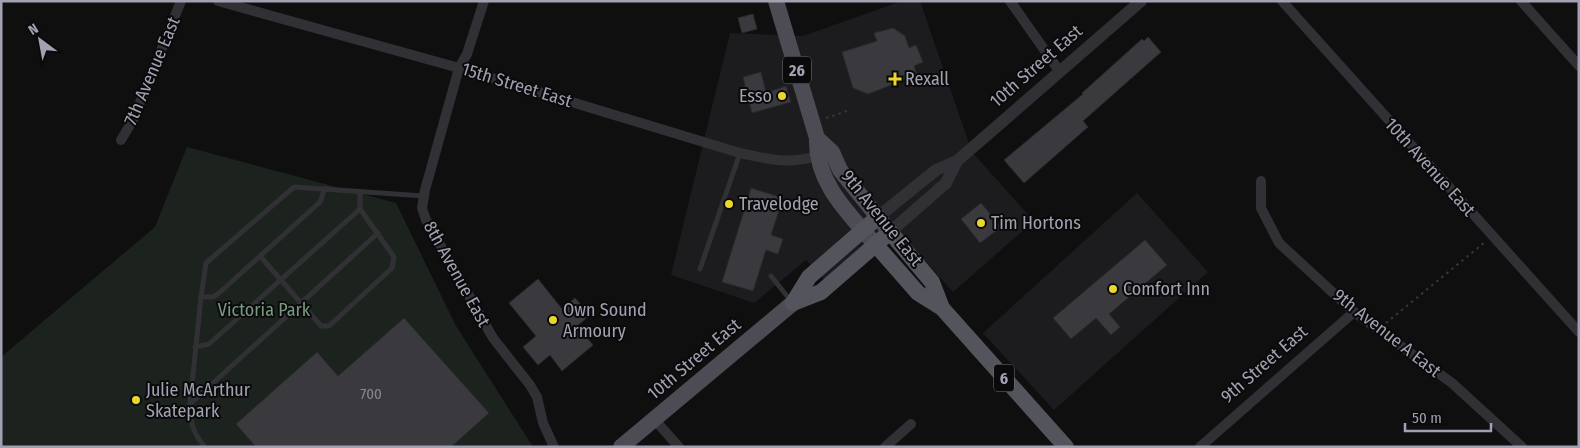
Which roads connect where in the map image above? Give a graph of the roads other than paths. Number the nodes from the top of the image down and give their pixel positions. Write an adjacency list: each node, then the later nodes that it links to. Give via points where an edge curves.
1 (181, 1): 13 (street, 7th Avenue East, via 134,120)
2 (218, 1): 10 (street, 15th Street East)
3 (484, 1): 10 (street, 8th Avenue East)
4 (776, 1): 12 (main road, 9th Avenue East / 26)
5 (1010, 1): 11 (street)
6 (1141, 1): 11 (street, 10th Street East)
7 (1282, 1): 36 (street, 10th Avenue East)
8 (1521, 1): 9 (street)
9 (1579, 66)
10 (460, 68): 14 (street, 15th Street East); 20 (street, 8th Avenue East)
11 (1060, 72): 16 (street, 10th Street East)
12 (816, 138): 15 (main road, 9th Avenue East / 26); 22 (main road, 9th Avenue East, via 832,152 840,170)
13 (121, 140)
14 (740, 153): 15 (street, 15th Street East, via 778,162 802,161); 28 (lane)
15 (816, 156): 23 (main road, 9th Avenue East / 26, via 834,195)
16 (957, 162): 22 (street, 10th Street East, via 936,170); 24 (street, 10th Street East, via 946,182)
17 (1261, 181): 35 (street, 9th Avenue A East, via 1261,208 1279,243)
18 (325, 188): 19 (lane); 27 (lane, via 320,202); 31 (lane, via 299,186 290,190 206,263)
19 (360, 192): 20 (lane); 21 (lane)
20 (424, 196): 42 (street, 8th Avenue East, via 422,208 426,220 493,338 537,397 543,423)
21 (360, 209): 25 (lane); 30 (lane)
22 (878, 218): 23 (highway, 10th Street East); 24 (main road, 6)
23 (863, 230): 26 (main road, 9th Avenue East / 26); 33 (highway, 10th Street East, via 809,278)
24 (890, 232): 26 (highway, 10th Street East); 34 (highway, 9th Avenue East / 6, via 932,282)
25 (378, 233): 32 (lane); 32 (lane, via 394,257 392,268 330,326 321,326)
26 (875, 244): 33 (highway, 10th Street East, via 820,292); 34 (highway, 9th Avenue East / 6, via 918,293)
27 (260, 256): 30 (lane); 31 (lane, via 214,297)
28 (700, 269)
29 (771, 276): 33 (lane)
30 (281, 279): 32 (lane); 37 (lane, via 209,344)
31 (201, 297): 37 (lane)
32 (302, 303): 38 (lane)
33 (793, 303): 39 (main road, 10th Street East)
34 (942, 308): 46 (highway, 9th Avenue East / 6)
35 (1354, 312): 47 (street, 9th Street East); 48 (street, 9th Avenue A East, via 1452,383)
36 (1579, 332)
37 (195, 347): 38 (lane)
38 (190, 404): 41 (lane, via 193,431)
39 (654, 418): 43 (main road, 10th Street East); 44 (street)
40 (911, 424): 45 (street)
41 (205, 447)
42 (554, 447)
43 (621, 447)
44 (679, 447)
45 (885, 447)
46 (1066, 447)
47 (1200, 447)
48 (1522, 447)

